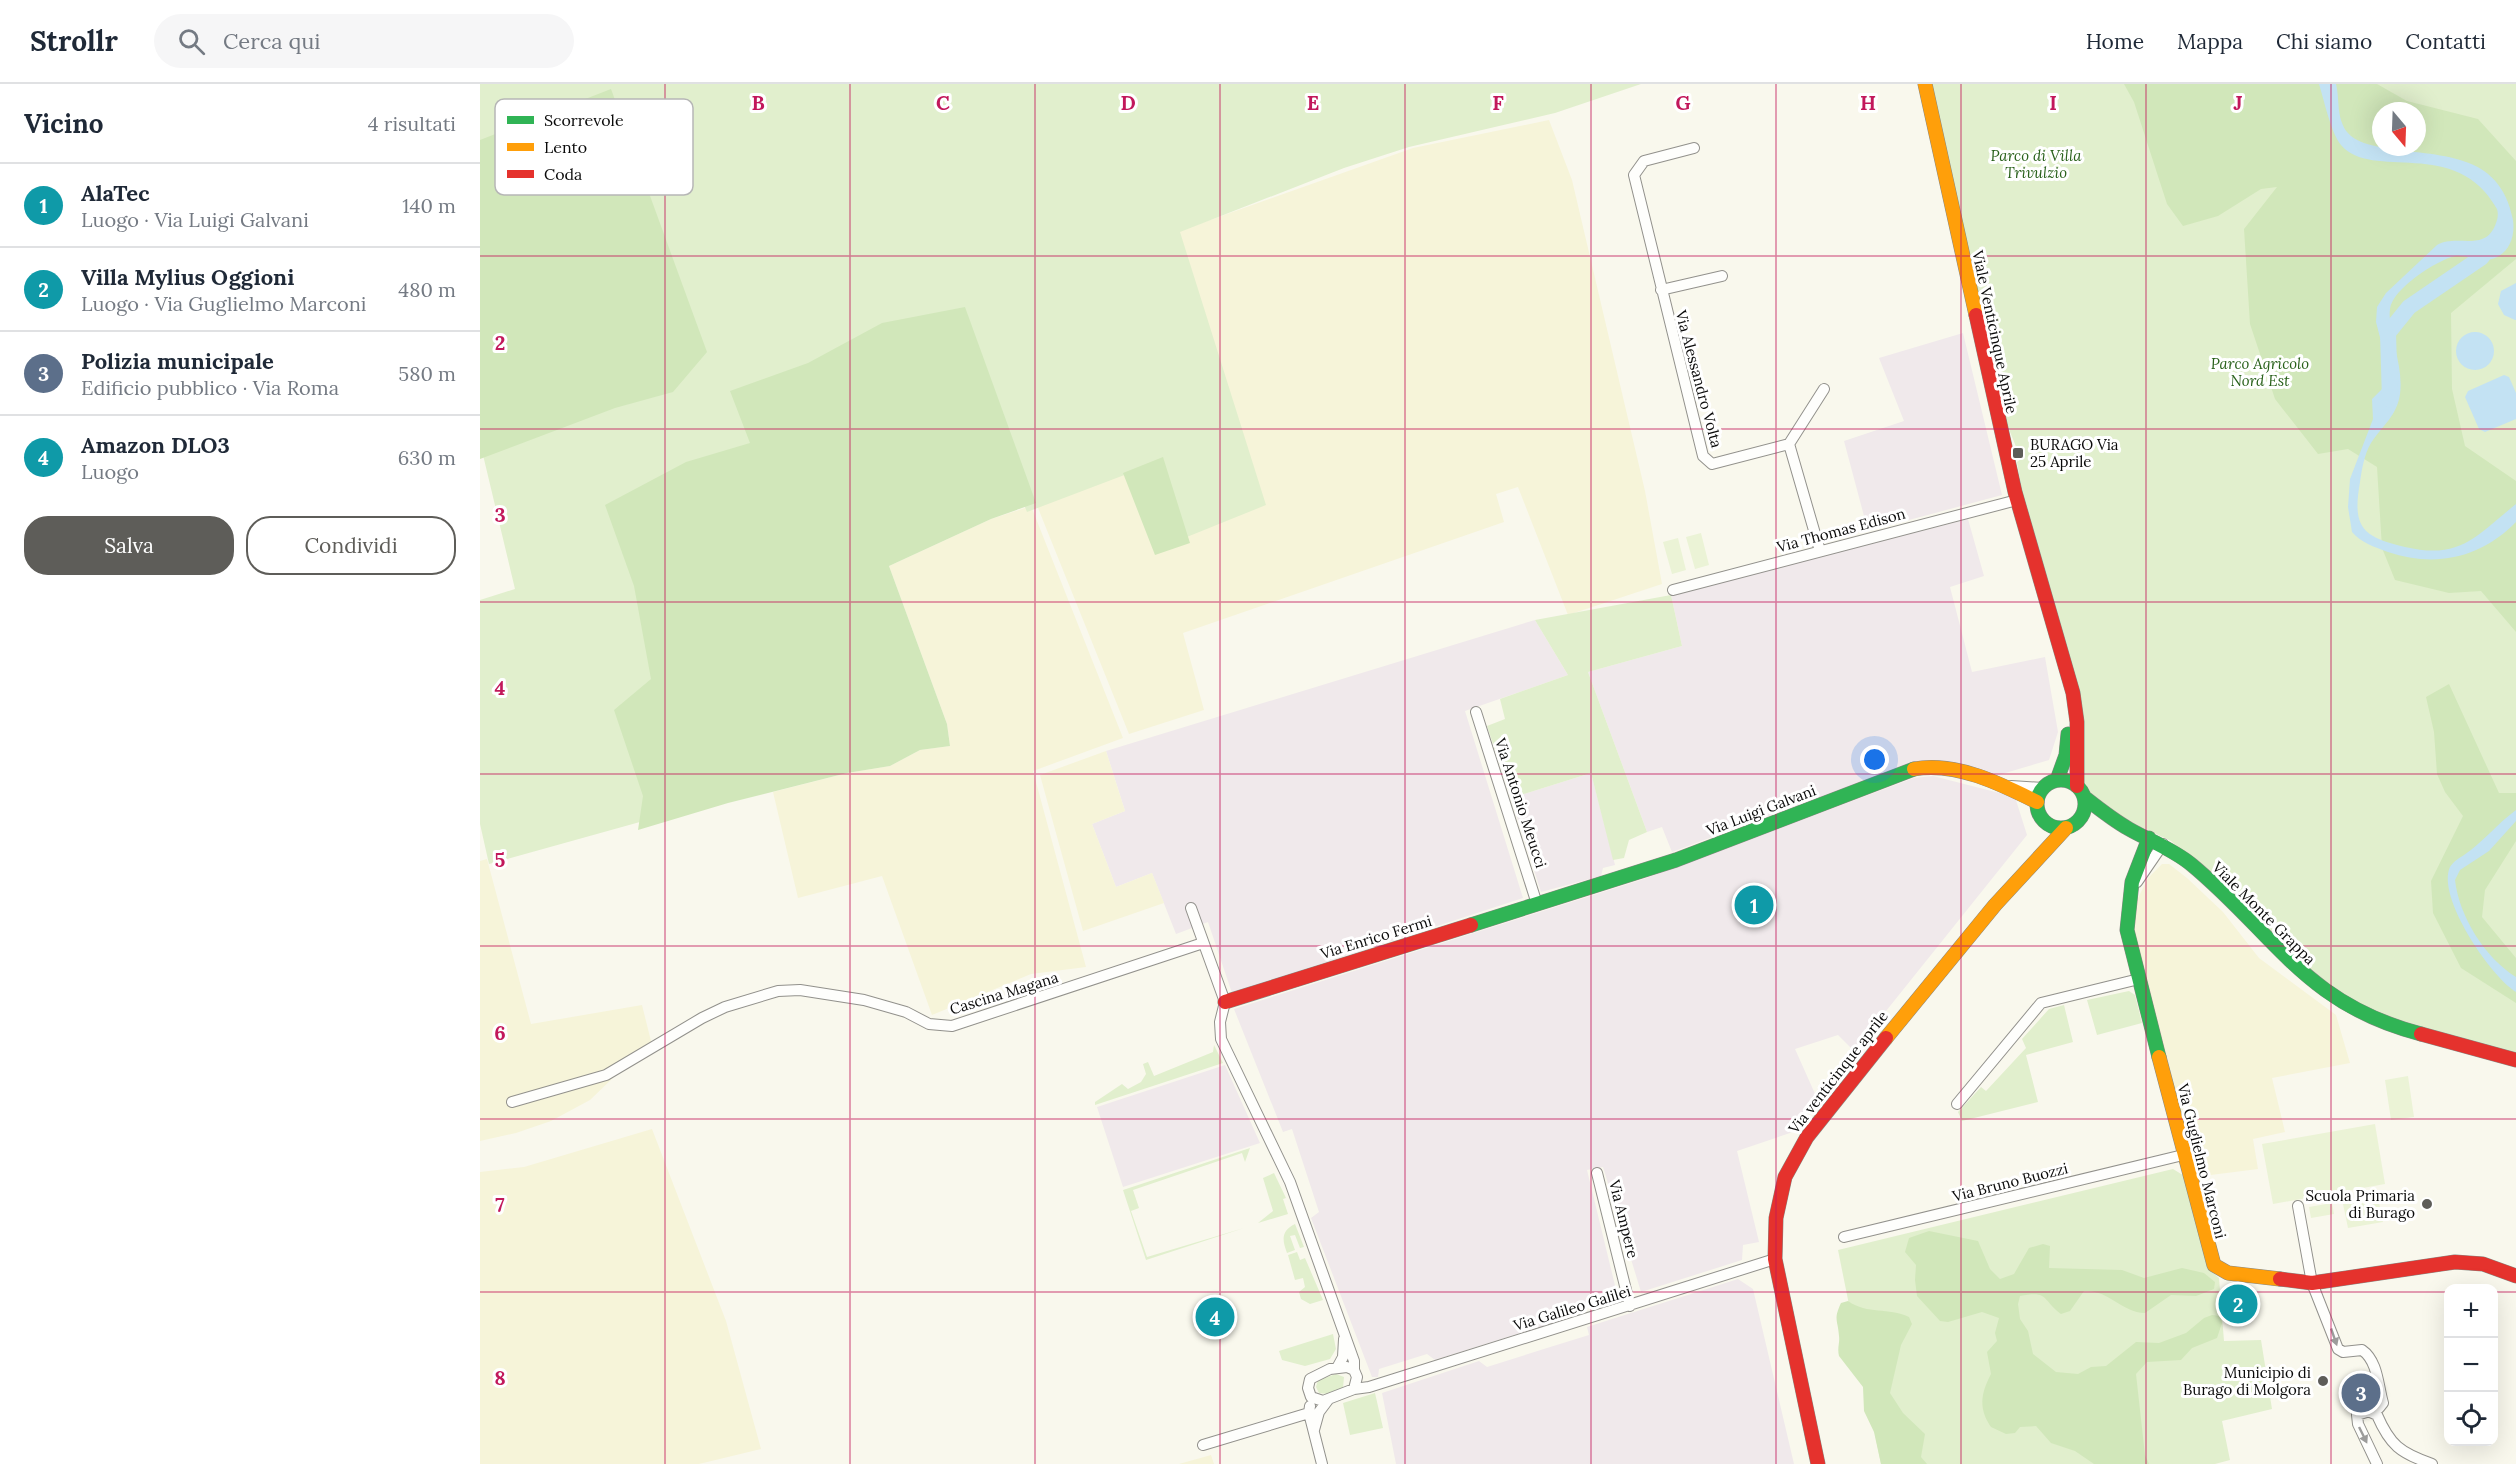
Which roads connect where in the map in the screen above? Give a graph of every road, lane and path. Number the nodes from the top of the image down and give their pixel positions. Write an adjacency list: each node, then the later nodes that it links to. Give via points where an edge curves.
1 (1925, 84): 7 (street, Viale Venticinque Aprile)
2 (1694, 148): 4 (street, Via Alessandro Volta, via 1644,162 1634,176)
3 (1722, 276): 4 (street)
4 (1661, 290): 6 (street, Via Alessandro Volta, via 1707,461 1712,464)
5 (1824, 388): 6 (street)
6 (1789, 444): 8 (street)
7 (2017, 500): 8 (street, Via Thomas Edison); 10 (street, Viale Venticinque Aprile)
8 (1820, 551): 9 (street, Via Thomas Edison)
9 (1673, 590)
10 (2060, 654): 12 (street, Viale Venticinque Aprile, via 2068,729 2066,755); 15 (street, Viale Venticinque Aprile, via 2075,702)
11 (1476, 712): 23 (street, Via Antonio Meucci)
12 (2057, 780): 14 (street); 15 (street, via 2068,781)
13 (1996, 785): 14 (street, Via Luigi Galvani); 16 (street, Via Luigi Galvani); 23 (street, Via Luigi Galvani, via 1932,766 1916,768 1676,860)
14 (2043, 788): 16 (street)
15 (2081, 791): 18 (street, via 2085,810); 19 (street, Viale Monte Grappa)
16 (2037, 802): 17 (street)
17 (2041, 819): 18 (street, via 2052,827); 24 (street, Via venticinque aprile, via 2039,840)
18 (2072, 825): 19 (street, Viale Monte Grappa, via 2109,822); 24 (street, Via venticinque aprile)
19 (2129, 828): 20 (street, Viale Monte Grappa)
20 (2149, 838): 21 (street, Viale Monte Grappa); 22 (street, Via Guglielmo Marconi, via 2138,860)
21 (2163, 844): 22 (street, Via Guglielmo Marconi); 29 (street, Viale Monte Grappa, via 2195,868 2283,959 2342,1003 2415,1034)
22 (2132, 891): 27 (street, Via Guglielmo Marconi, via 2127,930)
23 (1537, 904): 28 (street, Via Enrico Fermi)
24 (1995, 905): 36 (street, Via venticinque aprile, via 1798,1150 1778,1202)
25 (1191, 908): 26 (street)
26 (1203, 943): 28 (street); 30 (street, Cascina Magana, via 952,1026 929,1024 864,999 800,990 767,993 702,1018 606,1075)
27 (2139, 979): 31 (street, via 2041,1003); 32 (street, Via Guglielmo Marconi)
28 (1225, 1002): 40 (street, via 1221,1039 1290,1182)
29 (2516, 1060)
30 (512, 1102)
31 (1957, 1104)
32 (2183, 1155): 35 (street, Via Bruno Buozzi); 38 (street, Via Guglielmo Marconi, via 2214,1266 2228,1273)
33 (1597, 1173): 39 (street, Via Ampere)
34 (2298, 1206): 38 (street)
35 (1844, 1238)
36 (1775, 1258): 39 (street, Via Galileo Galilei); 52 (street, Via venticinque aprile)
37 (2516, 1276): 38 (street, Via Guglielmo Marconi, via 2483,1264 2455,1262)
38 (2312, 1283): 47 (street, one-way to 47, via 2338,1349 2362,1350 2372,1361 2383,1403)
39 (1630, 1306): 43 (street, Via Galileo Galilei)
40 (1345, 1338): 41 (street); 42 (street)
41 (1337, 1368): 42 (street, via 1347,1367); 45 (street, via 1310,1379)
42 (1356, 1374): 43 (street); 44 (street)
43 (1378, 1384): 44 (street, Via Galileo Galilei)
44 (1354, 1389): 46 (street, Via Galileo Galilei)
45 (1311, 1397): 46 (street); 48 (street)
46 (1328, 1400): 49 (street, via 1319,1412)
47 (2368, 1411): 53 (street, one-way to 53, via 2357,1415 2358,1424); 54 (street, via 2377,1415 2392,1444 2412,1458)
48 (1309, 1413): 49 (street); 50 (street)
49 (1314, 1430): 51 (street)
50 (1203, 1445)
51 (1322, 1464)
52 (1818, 1464)
53 (2377, 1464)
54 (2432, 1464)

